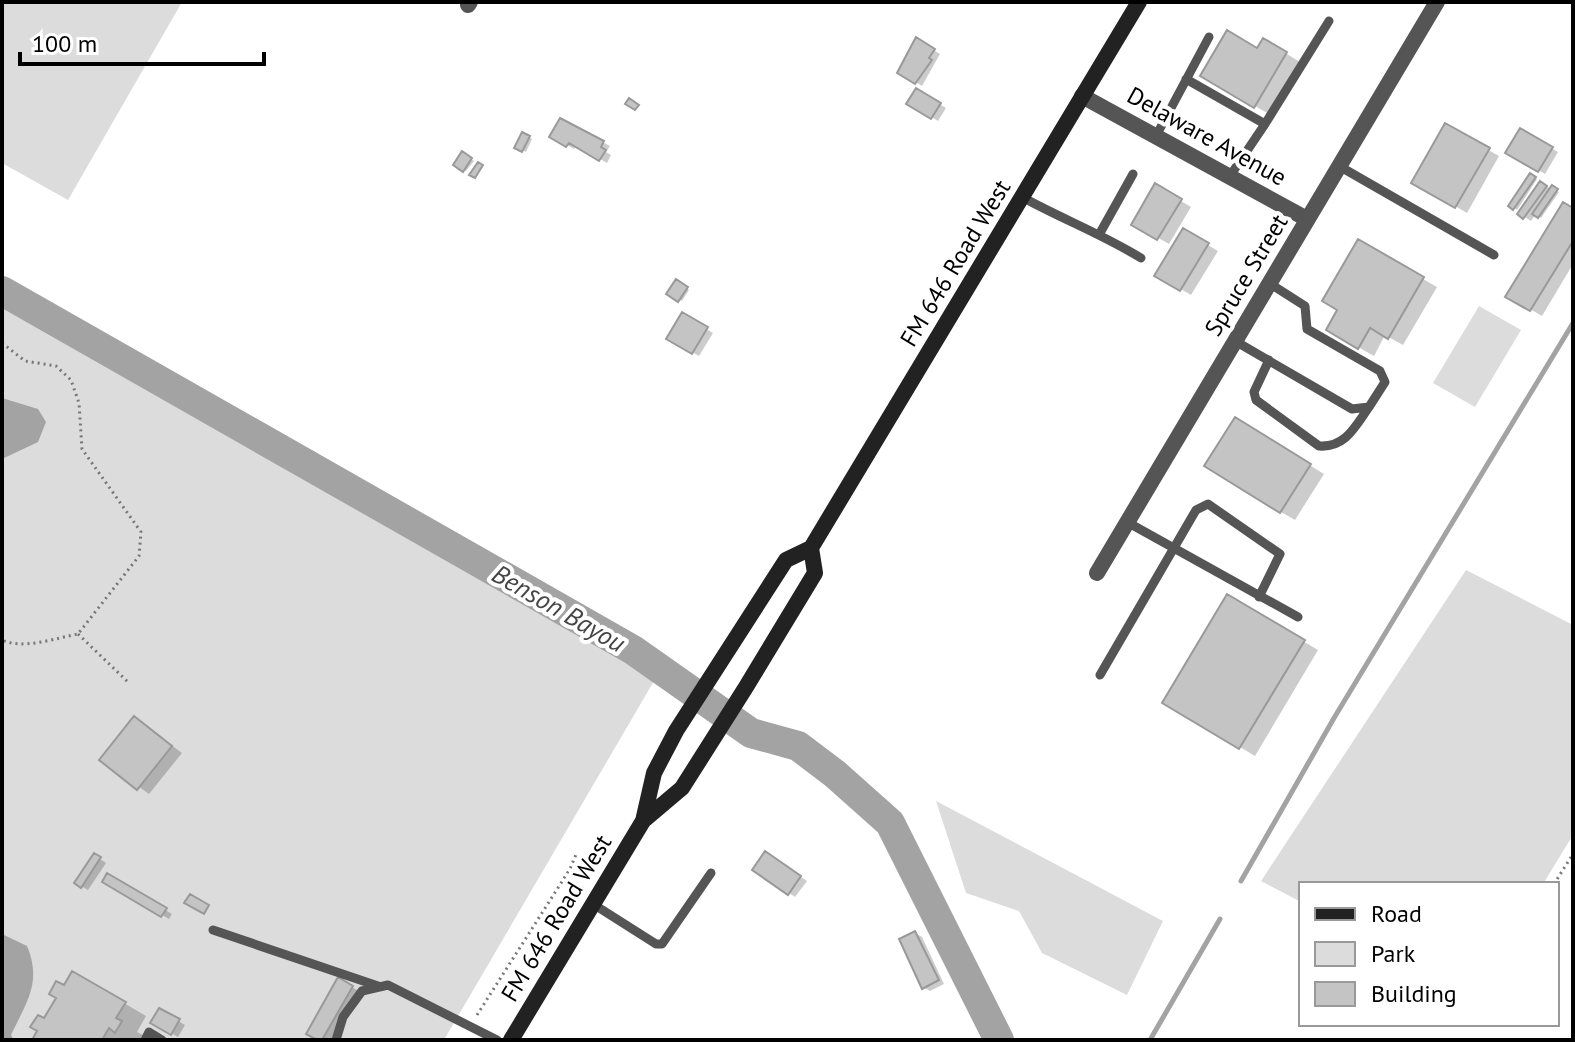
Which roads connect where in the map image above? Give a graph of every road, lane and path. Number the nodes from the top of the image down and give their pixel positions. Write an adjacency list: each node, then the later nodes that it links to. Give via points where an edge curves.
1 (1139, 2): 6 (main road, FM 646 Road West)
2 (1431, 4): 9 (street, Spruce Street)
3 (1329, 21): 7 (lane)
4 (1209, 37): 5 (lane)
5 (1186, 79): 7 (lane); 8 (lane)
6 (1082, 96): 8 (street, Delaware Avenue); 12 (main road, FM 646 Road West)
7 (1265, 124): 11 (lane)
8 (1156, 136): 11 (street, Delaware Avenue)
9 (1339, 166): 13 (street, Spruce Street); 15 (lane)
10 (1133, 174): 14 (lane)
11 (1230, 176): 13 (street, Delaware Avenue)
12 (1022, 197): 14 (lane); 23 (main road, FM 646 Road West)
13 (1307, 219): 17 (street, Spruce Street)
14 (1100, 233): 16 (lane)
15 (1494, 255)
16 (1141, 258)
17 (1269, 283): 18 (street, Spruce Street); 21 (lane, via 1305,306 1307,329 1380,371 1385,382)
18 (1235, 341): 20 (lane); 22 (street, Spruce Street)
19 (2, 343): 28 (path, via 25,361 56,366 71,380 79,403 82,449 141,532 139,556)
20 (1269, 360): 21 (lane, via 1352,409); 21 (lane, via 1254,392 1256,400 1319,446 1345,440)
21 (1369, 407)
22 (1127, 522): 24 (lane); 25 (street, Spruce Street)
23 (811, 548): 32 (main road, FM 646 Road West, via 786,560 676,731 654,773); 32 (main road, FM 646 Road West, via 815,573 746,687 682,788)
24 (1175, 549): 26 (lane); 26 (lane, via 1196,510 1208,504 1280,554); 30 (lane)
25 (1097, 573)
26 (1259, 597): 27 (lane)
27 (1298, 617)
28 (78, 634): 29 (path); 31 (path)
29 (2, 640)
30 (1100, 675)
31 (129, 683)
32 (643, 821): 37 (main road, FM 646 Road West)
33 (577, 852): 40 (path)
34 (1573, 854): 36 (path)
35 (711, 873): 37 (lane, via 662,944)
36 (1555, 882)
37 (593, 904): 45 (main road, FM 646 Road West)
38 (213, 930): 39 (lane)
39 (381, 987): 40 (lane, via 388,985); 43 (lane, via 362,991 343,1017)
40 (470, 1027): 44 (lane)
41 (145, 1040): 42 (lane, via 149,1032)
42 (162, 1040)
43 (336, 1040)
44 (497, 1040)
45 (511, 1040)

